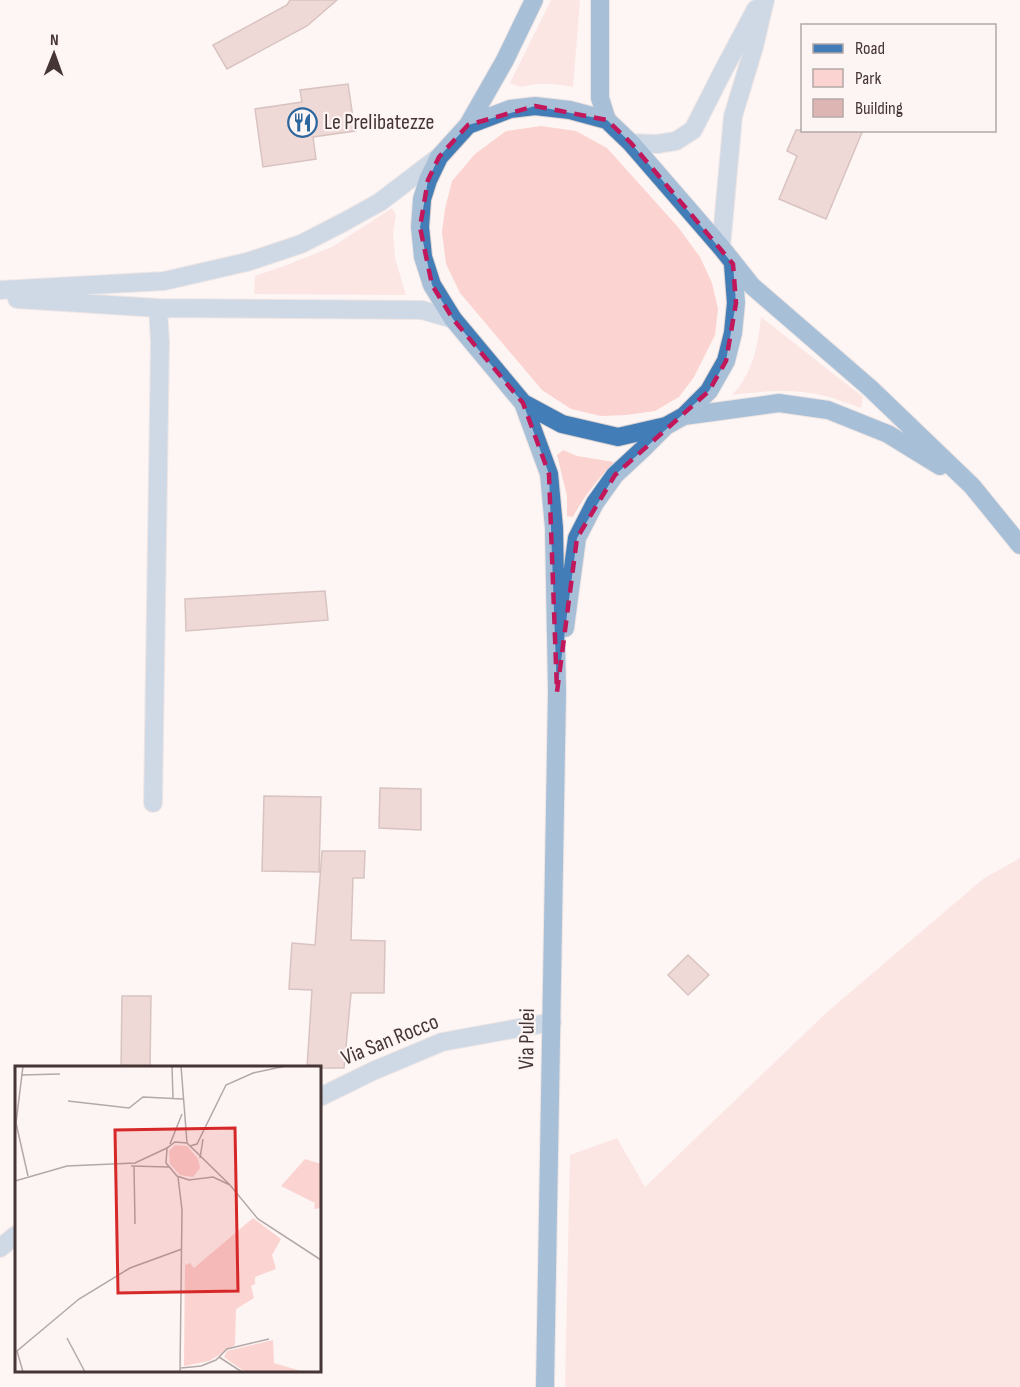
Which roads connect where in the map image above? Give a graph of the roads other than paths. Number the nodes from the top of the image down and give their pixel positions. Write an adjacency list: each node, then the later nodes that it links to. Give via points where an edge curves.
1 (534, 0): 5 (main road)
2 (600, 0): 4 (main road, via 600,98)
3 (763, 0): 6 (street, via 693,130 676,141); 8 (street, via 754,47 733,116)
4 (607, 120): 5 (main road, via 535,106); 6 (main road)
5 (468, 125): 7 (main road)
6 (631, 143): 8 (main road)
7 (439, 157): 10 (street, via 380,202 344,222 300,244 247,262 164,280); 13 (main road, via 422,199 420,227 423,257 432,285)
8 (721, 247): 9 (main road)
9 (734, 264): 15 (main road, via 736,303 726,361 709,391); 17 (main road, via 752,286 870,388)
10 (0, 290)
11 (0, 298): 12 (street)
12 (158, 308): 13 (street, via 422,310); 20 (street)
13 (453, 319): 14 (main road)
14 (523, 403): 16 (main road, via 562,424 618,437); 19 (main road, via 549,474 554,528)
15 (684, 416): 16 (main road); 17 (main road, via 778,403 828,410 888,434)
16 (666, 426): 19 (main road, via 615,475 577,538)
17 (972, 486): 18 (main road)
18 (1020, 545)
19 (557, 692): 21 (main road, Via Pulei)
20 (153, 803)
21 (552, 1022): 22 (street, Via San Rocco, via 442,1042); 25 (main road, Via Pulei)
22 (321, 1097)
23 (15, 1236): 24 (street)
24 (0, 1248)
25 (545, 1387)

